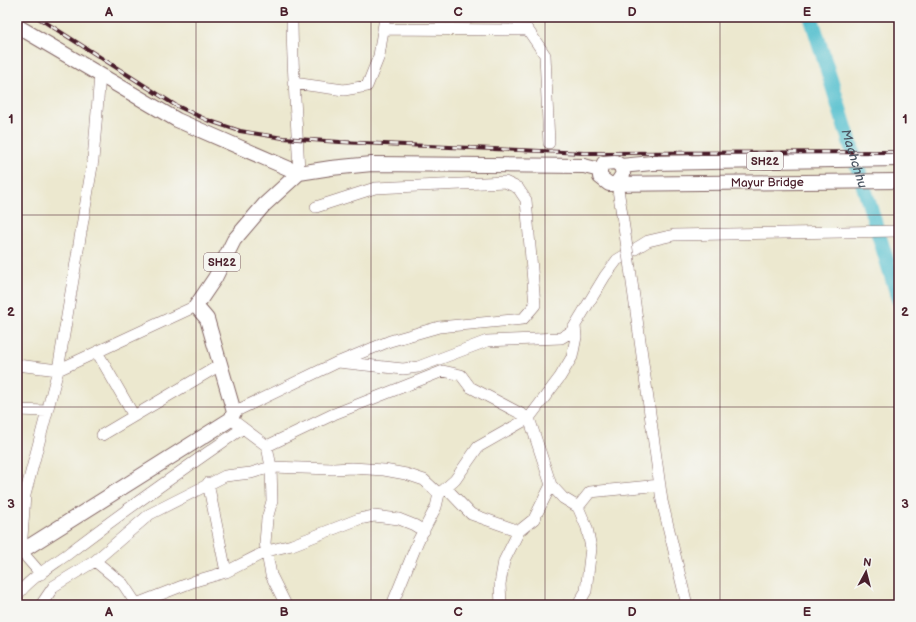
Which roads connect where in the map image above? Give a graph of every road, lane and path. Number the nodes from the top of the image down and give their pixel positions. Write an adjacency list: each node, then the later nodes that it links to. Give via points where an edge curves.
1 (292, 17): 6 (street)
2 (385, 17): 4 (street)
3 (17, 26): 5 (main road)
4 (383, 29): 6 (street, via 378,56 367,86 344,90); 7 (street, via 528,30 545,56)
5 (100, 75): 11 (main road, via 177,120); 22 (street, via 93,160)
6 (293, 83): 11 (street)
7 (549, 143)
8 (899, 159): 9 (main road, SH22)
9 (626, 165): 10 (main road, SH22, via 611,161 604,164); 13 (main road)
10 (600, 170): 11 (main road, via 584,166 372,164); 13 (main road, SH22, via 600,177 605,183)
11 (299, 173): 16 (main road, SH22, via 264,205 234,240)
12 (899, 180): 13 (main road, Mayur Bridge / SH22)
13 (617, 183): 34 (street, bridge)
14 (316, 207): 19 (street, via 375,188 505,182 518,188 526,200 535,305 523,319 439,327 390,341)
15 (899, 231): 17 (street, via 674,235 648,242 617,260)
16 (196, 306): 18 (street); 21 (main road, via 207,318)
17 (575, 326): 19 (street, via 561,338 487,340 413,368); 27 (street, via 576,337 572,357)
18 (97, 352): 22 (street); 25 (street)
19 (338, 362): 26 (street)
20 (17, 365): 22 (street)
21 (220, 365): 25 (street); 26 (main road)
22 (58, 370): 24 (street)
23 (17, 410): 24 (street)
24 (47, 411): 36 (street)
25 (134, 416): 29 (street)
26 (233, 416): 28 (street); 41 (main road)
27 (529, 418): 30 (street, via 470,387 461,374 442,371 334,414); 33 (street); 35 (street, via 478,447 455,480)
28 (243, 428): 30 (street); 44 (street, via 129,507)
29 (102, 435)
30 (267, 446): 31 (street)
31 (271, 467): 32 (street, via 251,473 225,476); 35 (street, via 384,470 424,480); 40 (street, via 272,501 267,519)
32 (208, 484): 42 (street, via 150,514); 43 (street)
33 (551, 485): 37 (street, via 562,498); 39 (street, via 534,519)
34 (660, 485): 37 (street, via 590,492); 54 (street)
35 (442, 491): 38 (street); 39 (street, via 471,514)
36 (21, 495): 41 (street)
37 (578, 507): 53 (street, via 587,528 591,548 586,591)
38 (424, 531): 40 (street, via 399,519 374,516 359,518 292,545); 51 (street)
39 (518, 531): 52 (street, via 504,561 500,584)
40 (267, 551): 43 (street); 50 (street, via 271,575)
41 (18, 552): 44 (street)
42 (95, 561): 45 (street, via 54,586); 47 (street, via 123,584)
43 (226, 572): 47 (street)
44 (41, 574): 46 (street)
45 (49, 593): 48 (street); 49 (street)
46 (17, 596)
47 (136, 604)
48 (41, 605)
49 (52, 605)
50 (286, 605)
51 (392, 605)
52 (501, 605)
53 (578, 605)
54 (687, 605)

